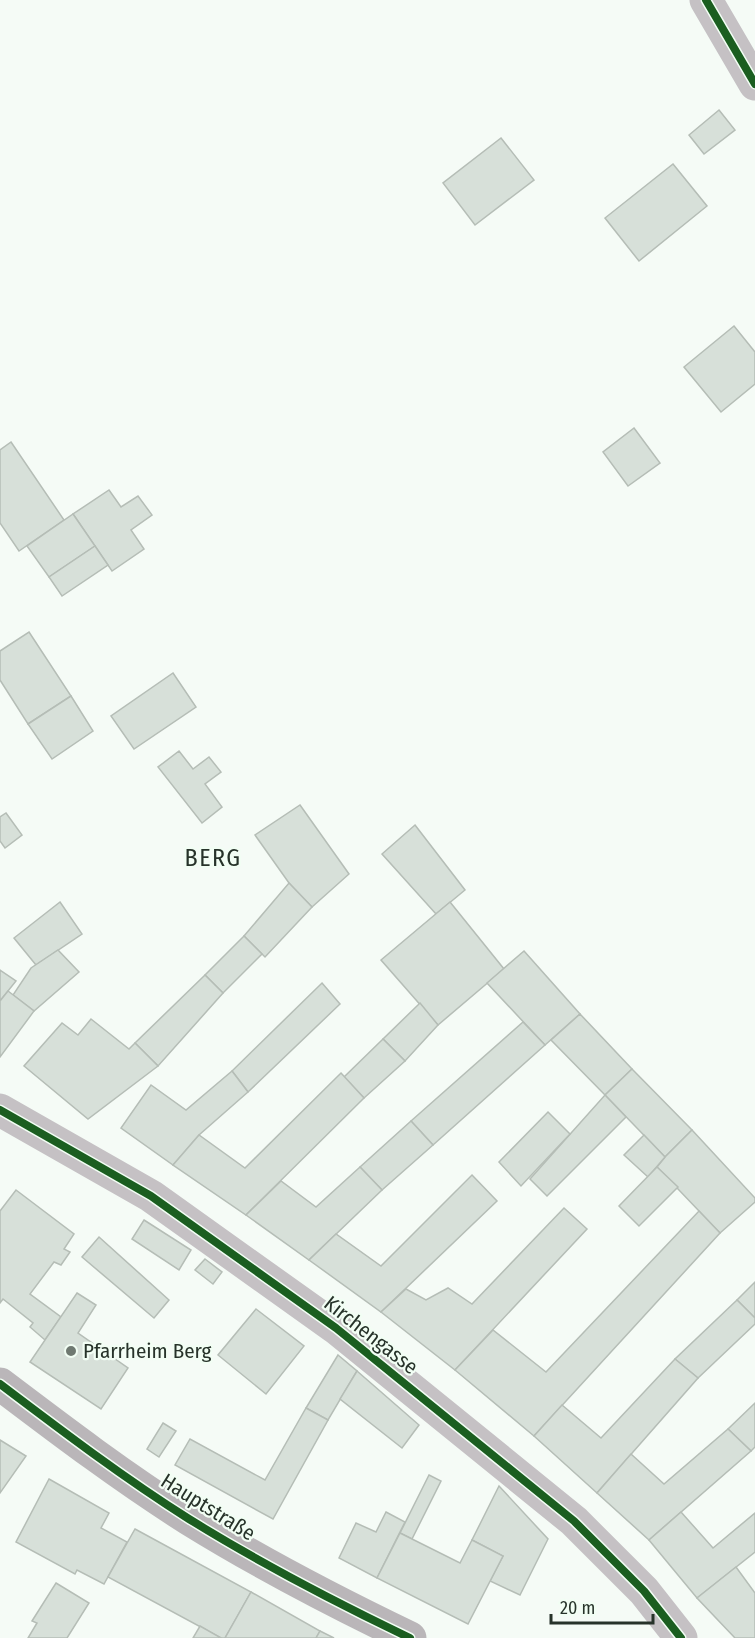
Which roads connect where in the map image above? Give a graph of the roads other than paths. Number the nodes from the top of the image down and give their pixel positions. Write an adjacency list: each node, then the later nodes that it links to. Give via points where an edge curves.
1 (706, 0): 2 (street)
2 (755, 84)
3 (0, 1110): 6 (street, Kirchengasse, via 151,1196 336,1328 574,1521 644,1591)
4 (0, 1384): 5 (main road, Hauptstraße, via 189,1519 322,1596)
5 (410, 1638)
6 (681, 1638)

